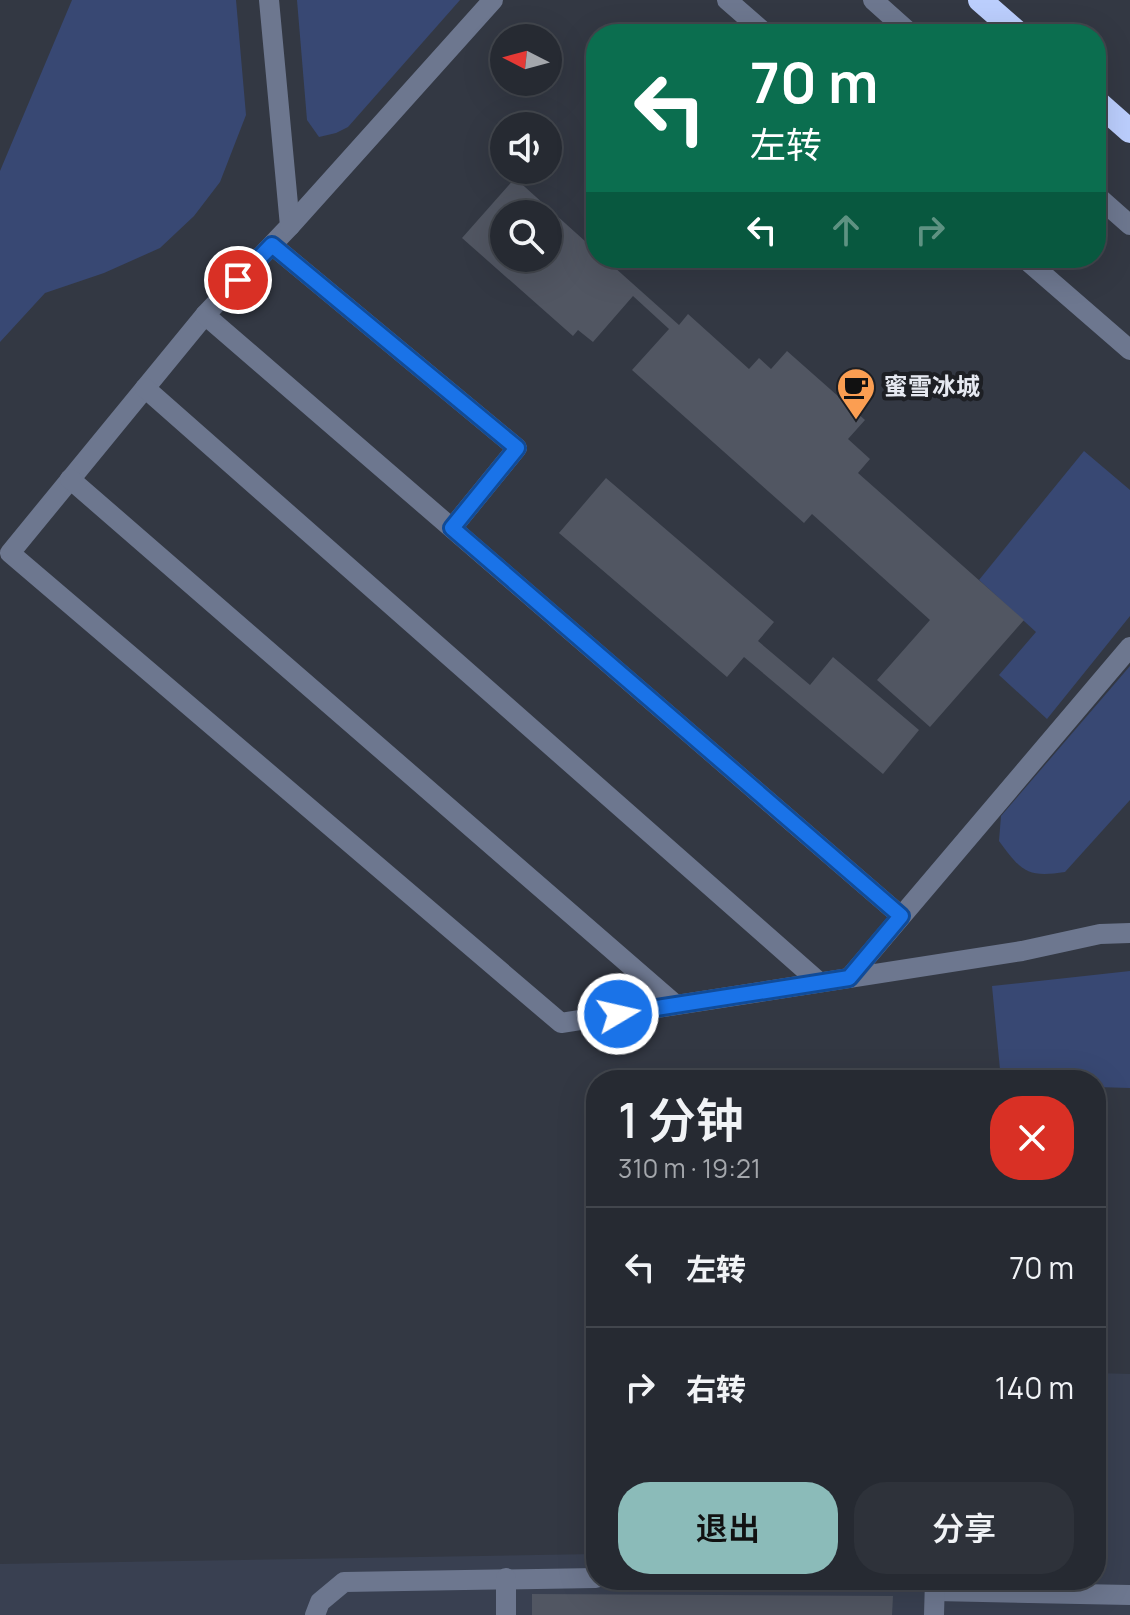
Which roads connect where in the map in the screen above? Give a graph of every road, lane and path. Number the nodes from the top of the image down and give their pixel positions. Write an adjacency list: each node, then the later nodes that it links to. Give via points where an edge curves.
1 (269, 0): 13 (street)
2 (493, 0): 13 (street)
3 (873, 0): 7 (street)
4 (980, 0): 8 (highway)
5 (735, 2): 6 (street)
6 (756, 24)
7 (900, 24)
8 (1008, 24)
9 (1106, 110): 10 (highway)
10 (1130, 131)
11 (1106, 204): 12 (street)
12 (1130, 225)
13 (290, 226): 14 (street)
14 (272, 245): 16 (street); 20 (street, via 517,448)
15 (1036, 268): 17 (street)
16 (205, 315): 18 (street); 20 (street)
17 (1130, 350)
18 (145, 388): 19 (street); 25 (street)
19 (70, 479): 26 (street); 26 (street, via 10,553 561,1023)
20 (452, 528): 22 (street)
21 (1130, 647): 22 (street)
22 (901, 916): 24 (street)
23 (1130, 933): 24 (street)
24 (849, 978): 25 (street)
25 (819, 982): 26 (street)
26 (676, 1005)
27 (506, 1578): 28 (street); 32 (street, via 344,1582 320,1602); 33 (street)
28 (586, 1578)
29 (935, 1590): 34 (street)
30 (1022, 1590): 31 (street)
31 (1130, 1595)
32 (315, 1615)
33 (506, 1615)
34 (934, 1615)

